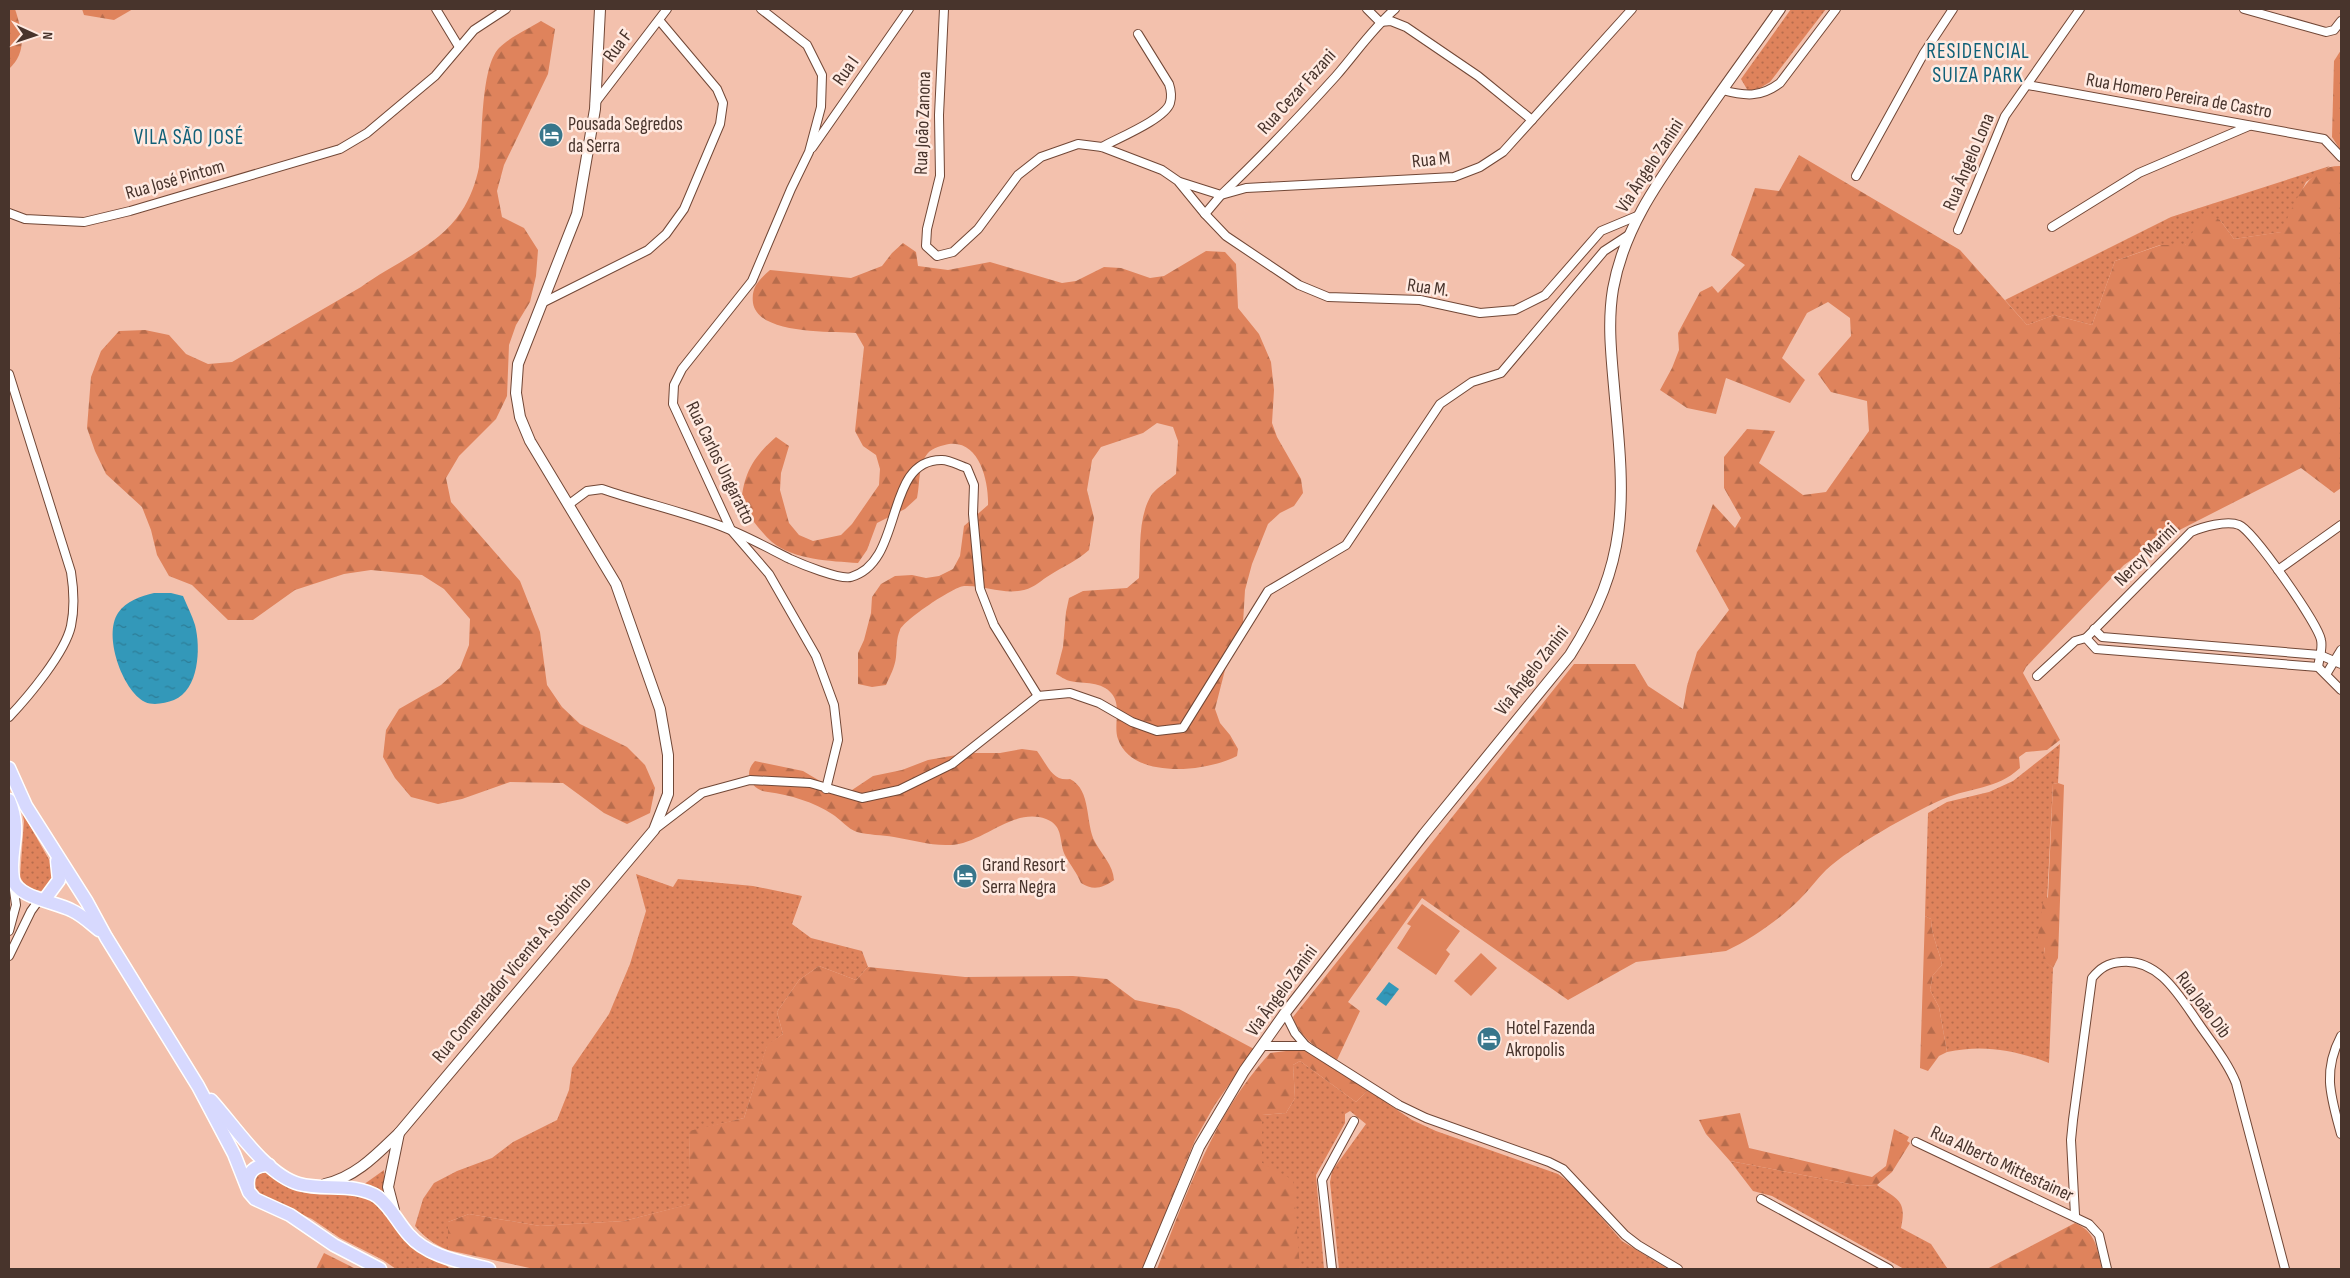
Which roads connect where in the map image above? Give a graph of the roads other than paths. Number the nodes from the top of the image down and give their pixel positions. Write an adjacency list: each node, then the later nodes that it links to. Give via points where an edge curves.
1 (436, 9): 20 (street)
2 (506, 9): 20 (street, Rua José Pintom, via 474,30)
3 (600, 9): 23 (street, Rua Comendador Vicente A. Sobrinho)
4 (667, 9): 16 (street, Rua F)
5 (761, 9): 27 (street, Rua Carlos Ungaratto, via 807,45 822,75 821,107)
6 (909, 9): 27 (street, Rua I)
7 (944, 9): 26 (street, Rua João Zanona, via 940,176 926,246 936,256 953,252 971,235 1018,175 1041,157 1078,144)
8 (1367, 9): 18 (street)
9 (1395, 9): 18 (street, Rua Cezar Fazani)
10 (1632, 9): 24 (street, Rua M)
11 (1780, 9): 22 (street, Via Ângelo Zanini)
12 (1836, 9): 22 (street, via 1780,83 1769,92 1744,96)
13 (1953, 9): 29 (street, via 1924,53)
14 (2080, 9): 21 (street, Rua Ângelo Lona)
15 (2244, 9): 17 (street, via 2326,32 2334,30)
16 (659, 20): 23 (street, Rua F); 38 (street, via 717,89 723,103 713,141 684,209 666,234 648,250)
17 (2341, 21)
18 (1380, 22): 24 (street, via 1391,21 1406,27 1478,76); 31 (street, Rua Cezar Fazani, via 1261,157)
19 (1138, 34): 26 (street, via 1169,84 1169,104 1153,120)
20 (459, 47): 32 (street, Rua José Pintom, via 435,76 367,133 340,149 84,222 25,219)
21 (2028, 85): 25 (street, Rua Homero Pereira de Castro); 36 (street, Rua Ângelo Lona, via 2005,116)
22 (1722, 90): 34 (street, Via Ângelo Zanini)
23 (595, 104): 38 (street, Rua Comendador Vicente A. Sobrinho, via 577,214)
24 (1532, 120): 31 (street, Rua M, via 1502,152 1480,167 1454,177 1246,188)
25 (2249, 126): 28 (street, Rua Homero Pereira de Castro, via 2324,138); 35 (street, via 2139,173)
26 (1102, 147): 30 (street, Rua João Zanona, via 1162,170)
27 (809, 152): 42 (street, Rua Carlos Ungaratto, via 752,280 713,327 674,385 673,404)
28 (2341, 157)
29 (1856, 176)
30 (1178, 181): 31 (street); 33 (street, Rua João Zanona)
31 (1221, 194): 33 (street)
32 (9, 213)
33 (1205, 214): 34 (street, Rua M., via 1226,236 1299,285 1328,297 1420,300 1480,313 1515,310 1545,295 1600,232)
34 (1637, 216): 37 (street, Via Ângelo Zanini)
35 (2052, 228)
36 (1958, 230)
37 (1627, 236): 55 (street, via 1604,251 1501,373 1472,382 1440,404 1346,546 1268,591 1182,728 1158,731 1132,722 1099,703 1070,694); 67 (street, Via Ângelo Zanini, via 1613,288 1609,338 1623,475 1622,514 1614,561 1597,608 1570,655 1424,834)
38 (542, 303): 40 (street, Rua Comendador Vicente A. Sobrinho, via 518,364 516,393 520,417 530,441)
39 (9, 374): 56 (street, via 71,572 74,606 71,628 45,674)
40 (568, 505): 42 (street, via 587,491 602,490); 60 (street, Rua Comendador Vicente A. Sobrinho, via 616,584 660,709 668,755 668,794)
41 (2341, 525): 43 (street)
42 (731, 530): 55 (street, via 808,567 849,578 865,571 880,555 914,469 925,462 944,460 967,468 974,485 973,514 980,589 994,625); 58 (street, Rua Carlos Ungaratto, via 769,574 816,656 834,705 838,740)
43 (2278, 570): 44 (street, Nercy Marini, via 2239,525 2198,529 2191,532); 48 (street, Nercy Marini, via 2318,632 2322,647)
44 (2094, 629): 45 (street, Nercy Marini); 46 (street, via 2102,637)
45 (2086, 638): 49 (street, via 2096,649); 53 (street, Nercy Marini, via 2076,641)
46 (2226, 647): 48 (street); 49 (street)
47 (2341, 650): 50 (street)
48 (2320, 655): 50 (street); 51 (street, Nercy Marini)
49 (2225, 660): 51 (street)
50 (2338, 662): 52 (street)
51 (2318, 667): 52 (street)
52 (2327, 673): 54 (street)
53 (2036, 676)
54 (2341, 690)
55 (1038, 696): 58 (street, via 952,764 899,790 862,798)
56 (9, 717)
57 (9, 768): 61 (main road, via 26,806)
58 (826, 789): 60 (street, via 810,784 750,780 720,787 702,793)
59 (9, 800): 62 (main road, via 17,827)
60 (654, 830): 73 (street, Rua Comendador Vicente A. Sobrinho)
61 (56, 856): 63 (main road, via 59,880); 65 (main road)
62 (13, 881): 63 (main road, via 18,888); 64 (street, via 16,905)
63 (42, 899): 65 (main road, via 82,916); 66 (street, via 31,910)
64 (9, 931)
65 (106, 937): 71 (main road)
66 (9, 956)
67 (1285, 1013): 69 (street, Via Ângelo Zanini); 70 (street)
68 (2341, 1036): 74 (street, via 2328,1078)
69 (1263, 1046): 70 (street); 85 (street, Via Ângelo Zanini, via 1199,1147)
70 (1306, 1046): 87 (street, via 1417,1114 1562,1169 1625,1235)
71 (198, 1086): 76 (main road); 78 (main road, via 234,1154)
72 (1354, 1121): 86 (street, via 1322,1180)
73 (399, 1132): 77 (street, Rua Comendador Vicente A. Sobrinho, via 360,1169 334,1182); 81 (street, via 388,1186)
74 (2341, 1134)
75 (1916, 1142): 80 (street, Rua Alberto Mittestainer)
76 (269, 1165): 77 (main road, via 289,1180); 78 (main road, via 255,1168 250,1173 247,1181)
77 (314, 1187): 81 (main road, via 369,1192 378,1197)
78 (249, 1192): 83 (main road, via 255,1199 290,1215 334,1245)
79 (1761, 1199): 88 (street)
80 (2075, 1215): 89 (street, Rua Alberto Mittestainer, via 2099,1234); 90 (street, Rua João Dib, via 2072,1126 2092,978 2100,969 2114,963 2142,964 2172,986 2229,1067)
81 (396, 1218): 82 (main road, via 418,1244)
82 (455, 1265): 84 (main road)
83 (380, 1269)
84 (489, 1269)
85 (1148, 1269)
86 (1332, 1269)
87 (1678, 1269)
88 (1889, 1269)
89 (2107, 1269)
90 (2285, 1269)

